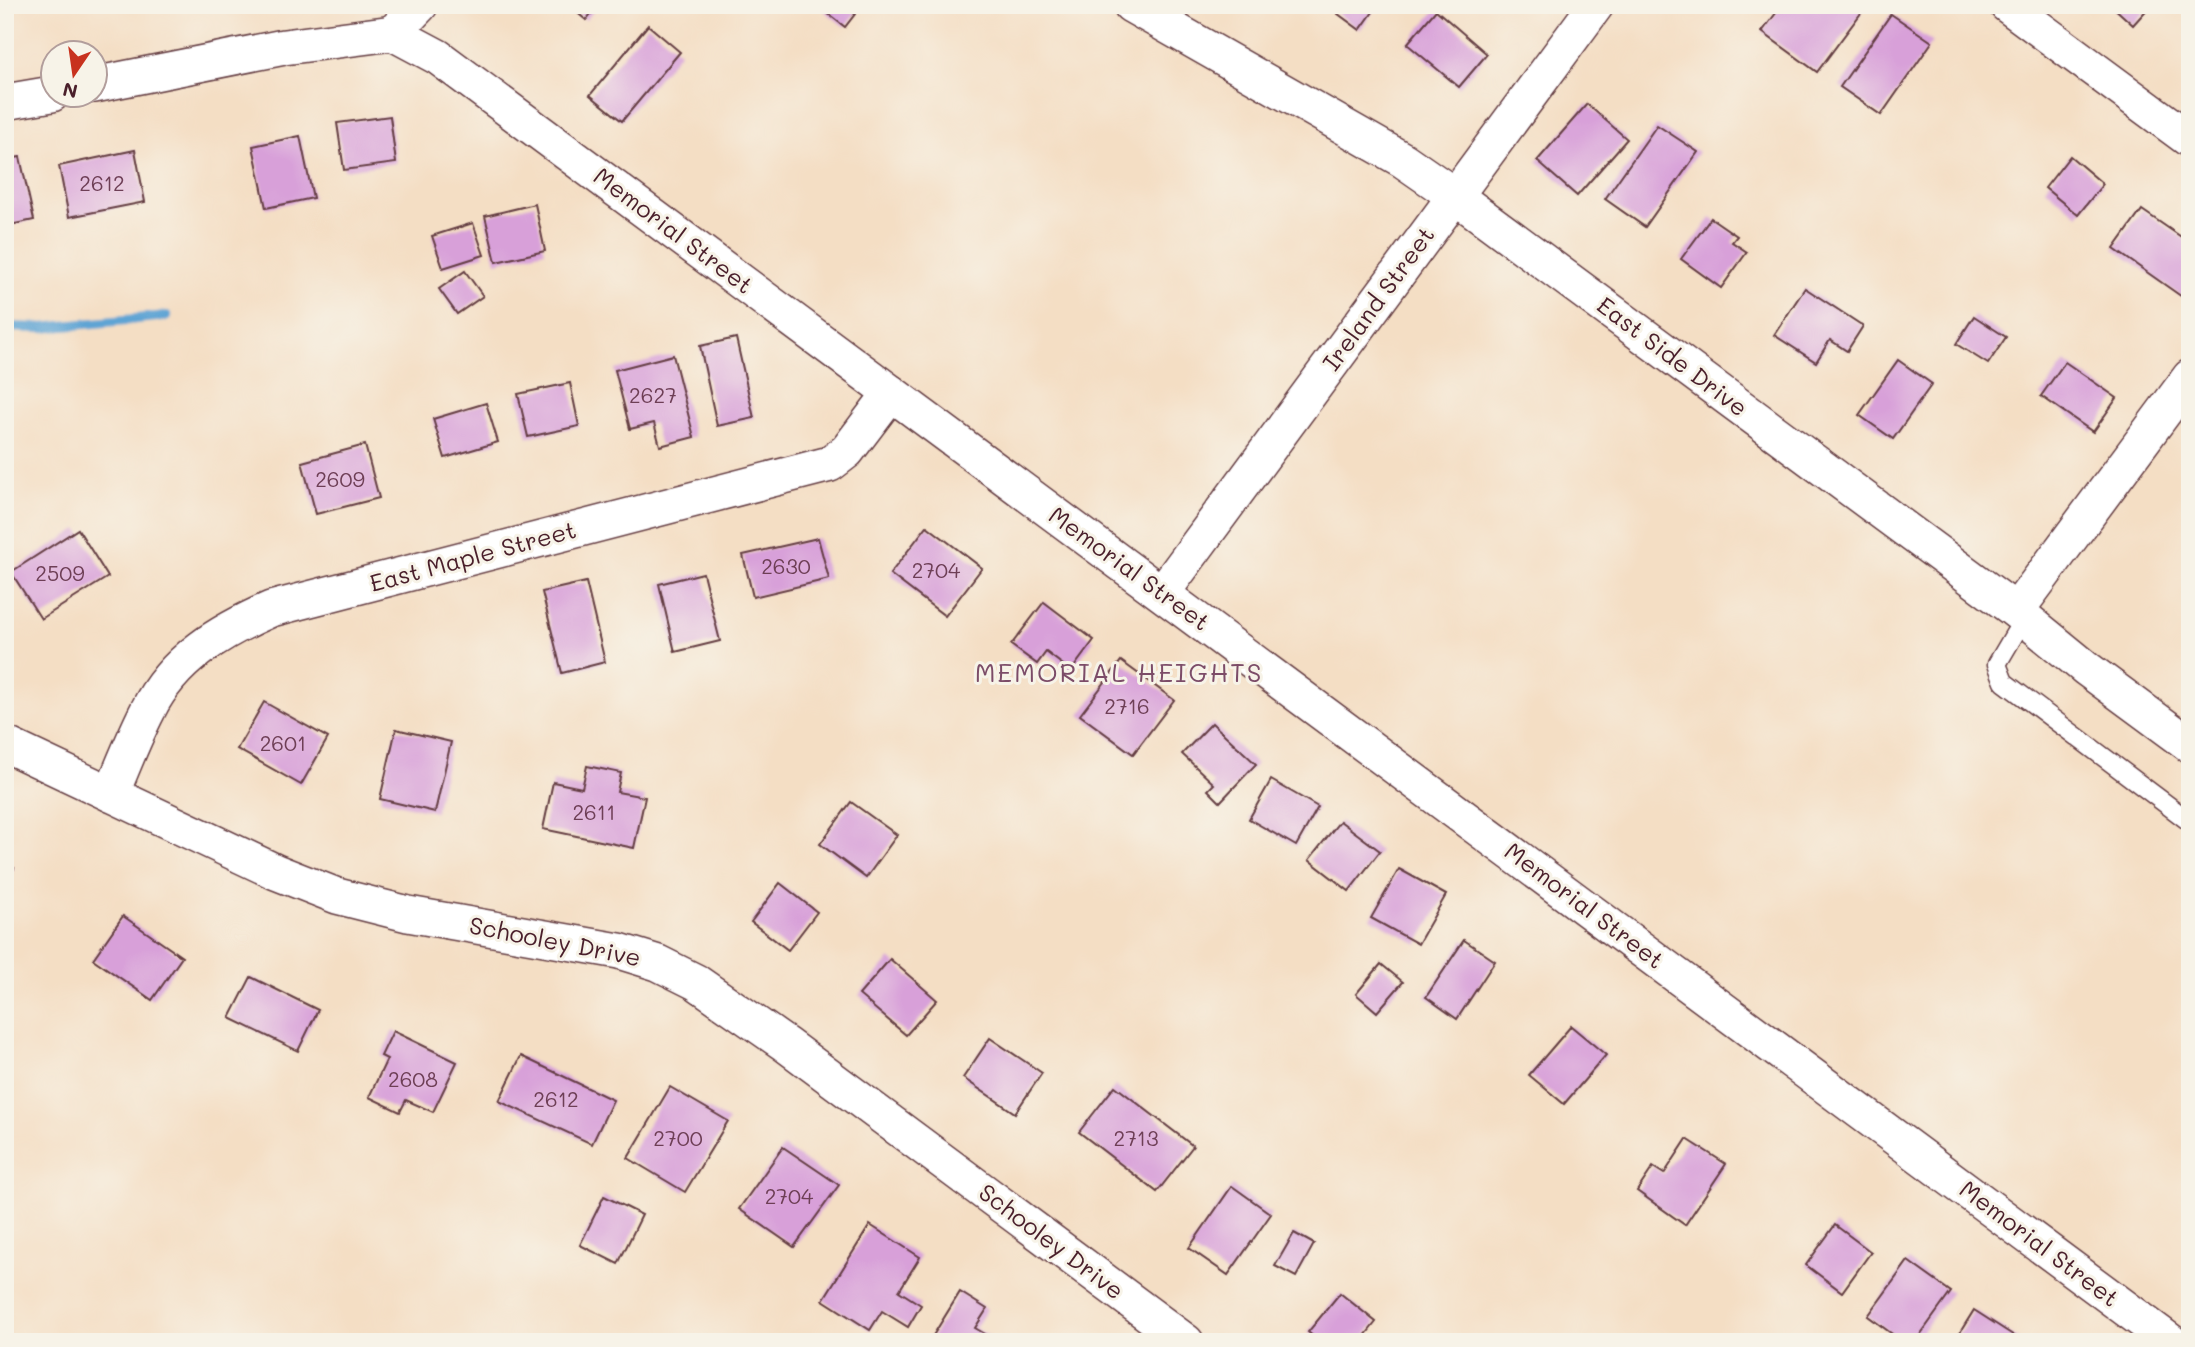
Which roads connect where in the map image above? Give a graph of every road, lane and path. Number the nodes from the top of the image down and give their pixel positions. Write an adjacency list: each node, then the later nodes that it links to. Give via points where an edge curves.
1 (420, 5): 5 (street)
2 (1131, 5): 10 (street, East Side Drive, via 1403,160)
3 (1595, 5): 10 (street, Ireland Street)
4 (2007, 5): 9 (street)
5 (393, 33): 6 (street, via 284,47); 12 (street, Memorial Street, via 438,57)
6 (108, 82)
7 (38, 96): 8 (street)
8 (5, 102)
9 (2190, 140)
10 (1455, 196): 13 (street, Ireland Street); 14 (street, East Side Drive)
11 (2190, 377): 14 (street)
12 (891, 393): 13 (street, Memorial Street); 17 (street, East Maple Street, via 847,451 830,464 271,609 235,624 177,668 158,692)
13 (1161, 593): 20 (street, Memorial Street)
14 (2020, 614): 16 (street, East Side Drive); 18 (lane, via 1997,664 2004,682)
15 (5, 744): 17 (street, Schooley Drive)
16 (2190, 745)
17 (111, 794): 19 (street, Schooley Drive, via 337,896 408,915 619,951 696,982)
18 (2190, 821)
19 (1186, 1342)
20 (2171, 1342)

